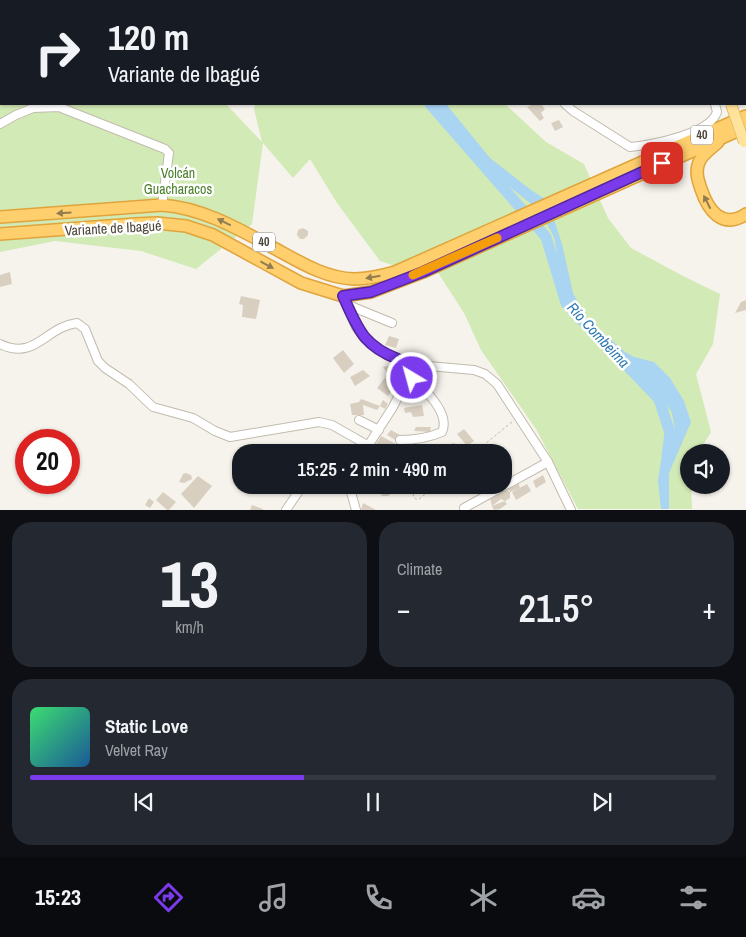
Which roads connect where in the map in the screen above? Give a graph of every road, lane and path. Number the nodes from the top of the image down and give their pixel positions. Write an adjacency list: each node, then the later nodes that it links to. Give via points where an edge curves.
1 (566, 105): 2 (street, via 630,147 685,136 714,119)
2 (715, 105)
3 (731, 105): 8 (main road, bridge)
4 (746, 116): 9 (highway, Variante de Ibagué / 40)
5 (0, 124): 10 (street, via 33,108 59,107 165,149 169,153)
6 (746, 127): 7 (highway, Variante de Ibagué / 40)
7 (725, 136): 9 (highway, Variante de Ibagué / 40); 11 (highway, one-way to 7, via 732,220 716,215 706,203 698,179 701,158)
8 (745, 144)
9 (660, 159): 10 (highway, Variante de Ibagué / 40, one-way to 10, via 515,218 395,272 371,278 352,279 310,268 208,215 179,206); 14 (highway, Variante de Ibagué / 40, via 423,272)
10 (162, 205): 12 (highway, Variante de Ibagué / 40, one-way to 12)
11 (746, 214)
12 (0, 217)
13 (0, 234): 14 (highway, Variante de Ibagué / 40, one-way to 14, via 157,223 186,226 213,235 301,283)
14 (345, 301): 15 (street); 17 (street, via 356,327 366,339)
15 (392, 323)
16 (0, 344): 23 (street, via 18,350 29,348 68,324 77,323 85,329 104,368 129,384 154,407 193,418 230,437 319,422 332,425)
17 (398, 359): 18 (street); 19 (street, via 417,365 474,370 485,374 497,384)
18 (402, 369): 21 (street, via 404,385); 22 (street, via 432,397 444,426 442,432 430,436)
19 (519, 417): 25 (path); 26 (street)
20 (359, 420): 21 (street)
21 (379, 430): 24 (street)
22 (400, 440)
23 (365, 444)
24 (370, 444)
25 (486, 444)
26 (548, 462): 31 (street); 34 (street)
27 (297, 494): 32 (street)
28 (352, 494): 33 (street)
29 (413, 494): 30 (path, via 418,500)
30 (425, 494)
31 (464, 508)
32 (286, 510)
33 (356, 510)
34 (571, 510)

